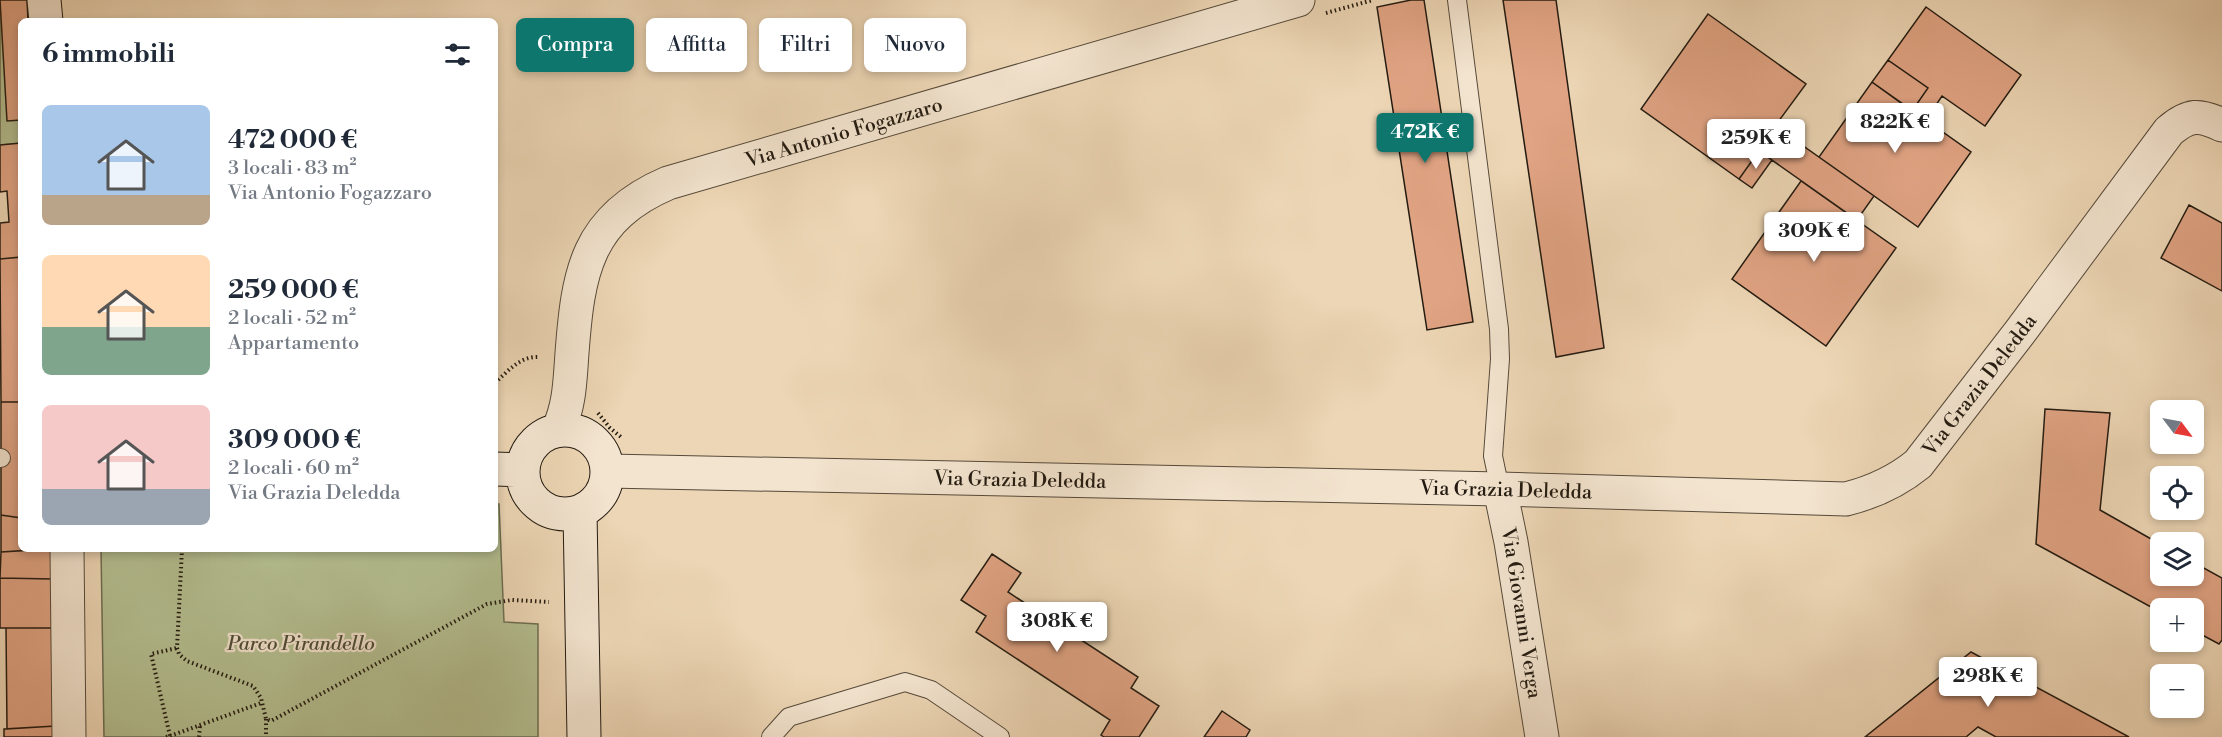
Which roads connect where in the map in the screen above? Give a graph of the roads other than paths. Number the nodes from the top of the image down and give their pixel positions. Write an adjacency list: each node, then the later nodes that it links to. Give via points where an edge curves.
1 (44, 0): 4 (street)
2 (1457, 0): 9 (lane, via 1499,329 1493,456)
3 (1306, 8): 6 (street, Via Antonio Fogazzaro, via 668,183 648,192 618,214 591,250 576,299 570,388)
4 (45, 18)
5 (2222, 126): 9 (street, Via Grazia Deledda, via 2193,116 2169,130 1947,429 1918,464 1890,484 1846,499)
6 (558, 430): 7 (street, via 533,444 524,460); 8 (street, via 579,432 597,444)
7 (509, 469): 10 (street, via 540,506 559,514)
8 (608, 471): 9 (street, Via Grazia Deledda); 10 (street, via 600,496)
9 (1500, 489): 16 (street, Via Giovanni Verga)
10 (580, 512): 13 (street)
11 (67, 552): 12 (street)
12 (69, 737)
13 (584, 737)
14 (771, 737): 15 (lane, via 789,717 905,682 931,690)
15 (1000, 737)
16 (1542, 737)

